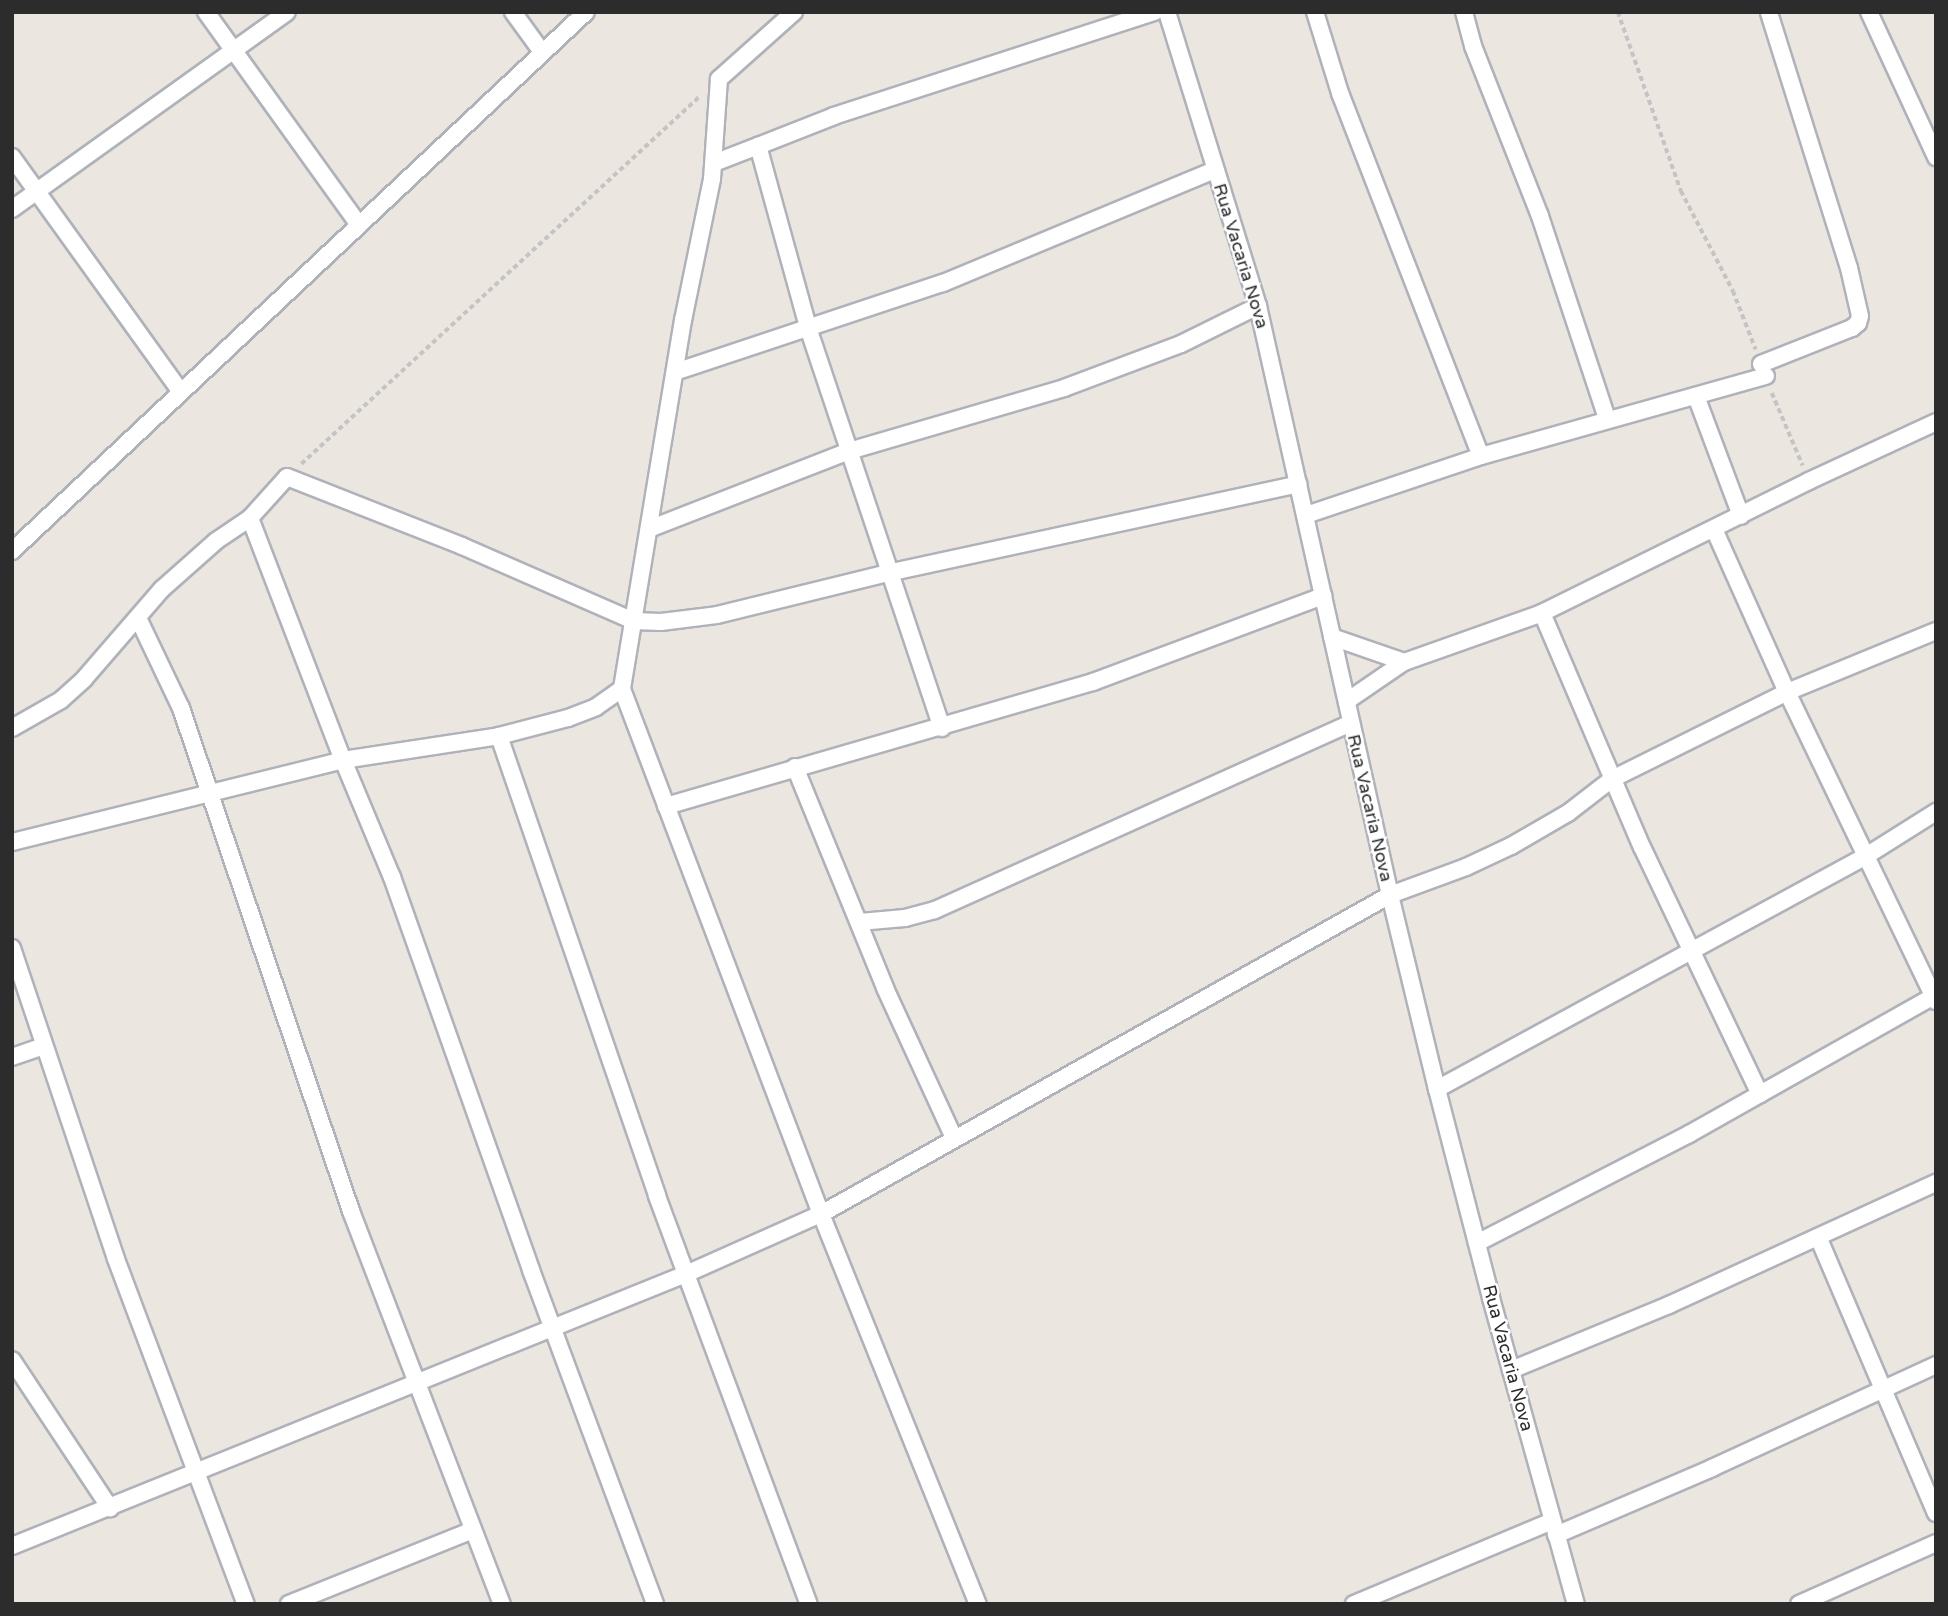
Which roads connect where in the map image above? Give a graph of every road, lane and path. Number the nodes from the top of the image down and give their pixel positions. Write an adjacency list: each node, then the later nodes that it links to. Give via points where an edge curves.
1 (206, 12): 13 (street)
2 (287, 12): 13 (street)
3 (513, 12): 14 (street)
4 (586, 12): 14 (street)
5 (794, 12): 15 (street)
6 (1155, 12): 16 (street, via 834,116)
7 (1167, 12): 20 (street, Rua Vacaria Nova)
8 (1315, 12): 33 (street, via 1340,93)
9 (1464, 12): 30 (street, via 1540,216)
10 (1618, 12): 26 (path, via 1681,191 1733,291)
11 (1769, 12): 26 (street, via 1860,316 1852,328)
12 (1869, 12): 18 (street)
13 (233, 51): 21 (street); 23 (street)
14 (542, 52): 23 (street)
15 (719, 79): 19 (street); 34 (path)
16 (758, 146): 19 (street); 25 (street)
17 (12, 157): 21 (street)
18 (1936, 157)
19 (714, 163): 27 (street)
20 (1215, 170): 24 (street, Rua Vacaria Nova); 25 (street, via 943,283)
21 (37, 191): 22 (street); 28 (street)
22 (12, 209)
23 (359, 225): 28 (street)
24 (1258, 306): 32 (street, via 1181,344 1064,388); 36 (street, Rua Vacaria Nova)
25 (808, 327): 27 (street); 32 (street)
26 (1763, 370): 29 (street); 35 (path)
27 (675, 372): 40 (street)
28 (181, 392): 42 (street)
29 (1696, 396): 30 (street); 38 (street)
30 (1607, 419): 33 (street)
31 (1936, 422): 35 (street)
32 (849, 450): 40 (street); 43 (street)
33 (1482, 456): 37 (street)
34 (287, 477): 39 (street); 47 (street)
35 (1809, 481): 38 (street)
36 (1298, 484): 37 (street, Rua Vacaria Nova); 43 (street)
37 (1306, 515): 44 (street, Rua Vacaria Nova)
38 (1741, 516): 41 (street)
39 (250, 518): 46 (street, via 190,564); 58 (street)
40 (649, 529): 47 (street)
41 (1714, 529): 45 (street); 52 (street)
42 (12, 551)
43 (888, 573): 47 (street, via 717,615); 55 (street)
44 (1323, 596): 49 (street, Rua Vacaria Nova); 55 (street, via 1093,682)
45 (1542, 614): 50 (street); 60 (street)
46 (138, 618): 56 (street, via 85,679); 61 (street, via 181,708)
47 (634, 621): 51 (street)
48 (1936, 631): 52 (street)
49 (1332, 637): 50 (street); 53 (street, Rua Vacaria Nova)
50 (1404, 662): 53 (street)
51 (622, 689): 57 (street, via 596,707 568,718); 62 (street)
52 (1787, 692): 60 (street); 65 (street)
53 (1347, 701): 54 (street, Rua Vacaria Nova)
54 (1351, 723): 66 (street, Rua Vacaria Nova); 67 (street, via 934,910)
55 (942, 728): 59 (street)
56 (12, 729)
57 (499, 736): 58 (street); 80 (street)
58 (343, 760): 61 (street); 81 (street, via 392,877)
59 (795, 767): 62 (street); 67 (street)
60 (1612, 779): 66 (street, via 1568,813 1511,846); 69 (street)
61 (211, 794): 64 (street); 85 (street, via 250,919)
62 (666, 806): 77 (street)
63 (1936, 813): 65 (street)
64 (12, 842)
65 (1866, 856): 69 (street); 70 (street)
66 (1390, 895): 73 (street, Rua Vacaria Nova); 75 (street)
67 (859, 922): 75 (street)
68 (12, 948): 71 (street)
69 (1690, 951): 73 (street); 74 (street)
70 (1935, 998): 74 (street)
71 (44, 1046): 72 (street); 87 (street, via 116,1259)
72 (12, 1057)
73 (1437, 1089): 79 (street, Rua Vacaria Nova)
74 (1760, 1094): 79 (street)
75 (954, 1139): 77 (street)
76 (1936, 1183): 78 (street)
77 (821, 1214): 80 (street); 99 (street)
78 (1819, 1239): 84 (street); 86 (street)
79 (1477, 1243): 84 (street, Rua Vacaria Nova)
80 (686, 1274): 81 (street); 98 (street)
81 (552, 1329): 85 (street); 97 (street)
82 (12, 1360): 88 (street)
83 (1936, 1365): 86 (street)
84 (1511, 1370): 90 (street, Rua Vacaria Nova)
85 (416, 1385): 87 (street); 91 (street)
86 (1882, 1388): 89 (street); 90 (street, via 1712,1468)
87 (199, 1473): 88 (street); 94 (street)
88 (110, 1508): 93 (street)
89 (1936, 1513)
90 (1554, 1528): 100 (street); 101 (street, Rua Vacaria Nova)
91 (473, 1530): 95 (street); 96 (street)
92 (1936, 1544): 102 (street)
93 (12, 1546)
94 (246, 1604)
95 (289, 1604)
96 (502, 1604)
97 (655, 1604)
98 (809, 1604)
99 (978, 1604)
100 (1354, 1604)
101 (1576, 1604)
102 (1799, 1604)

